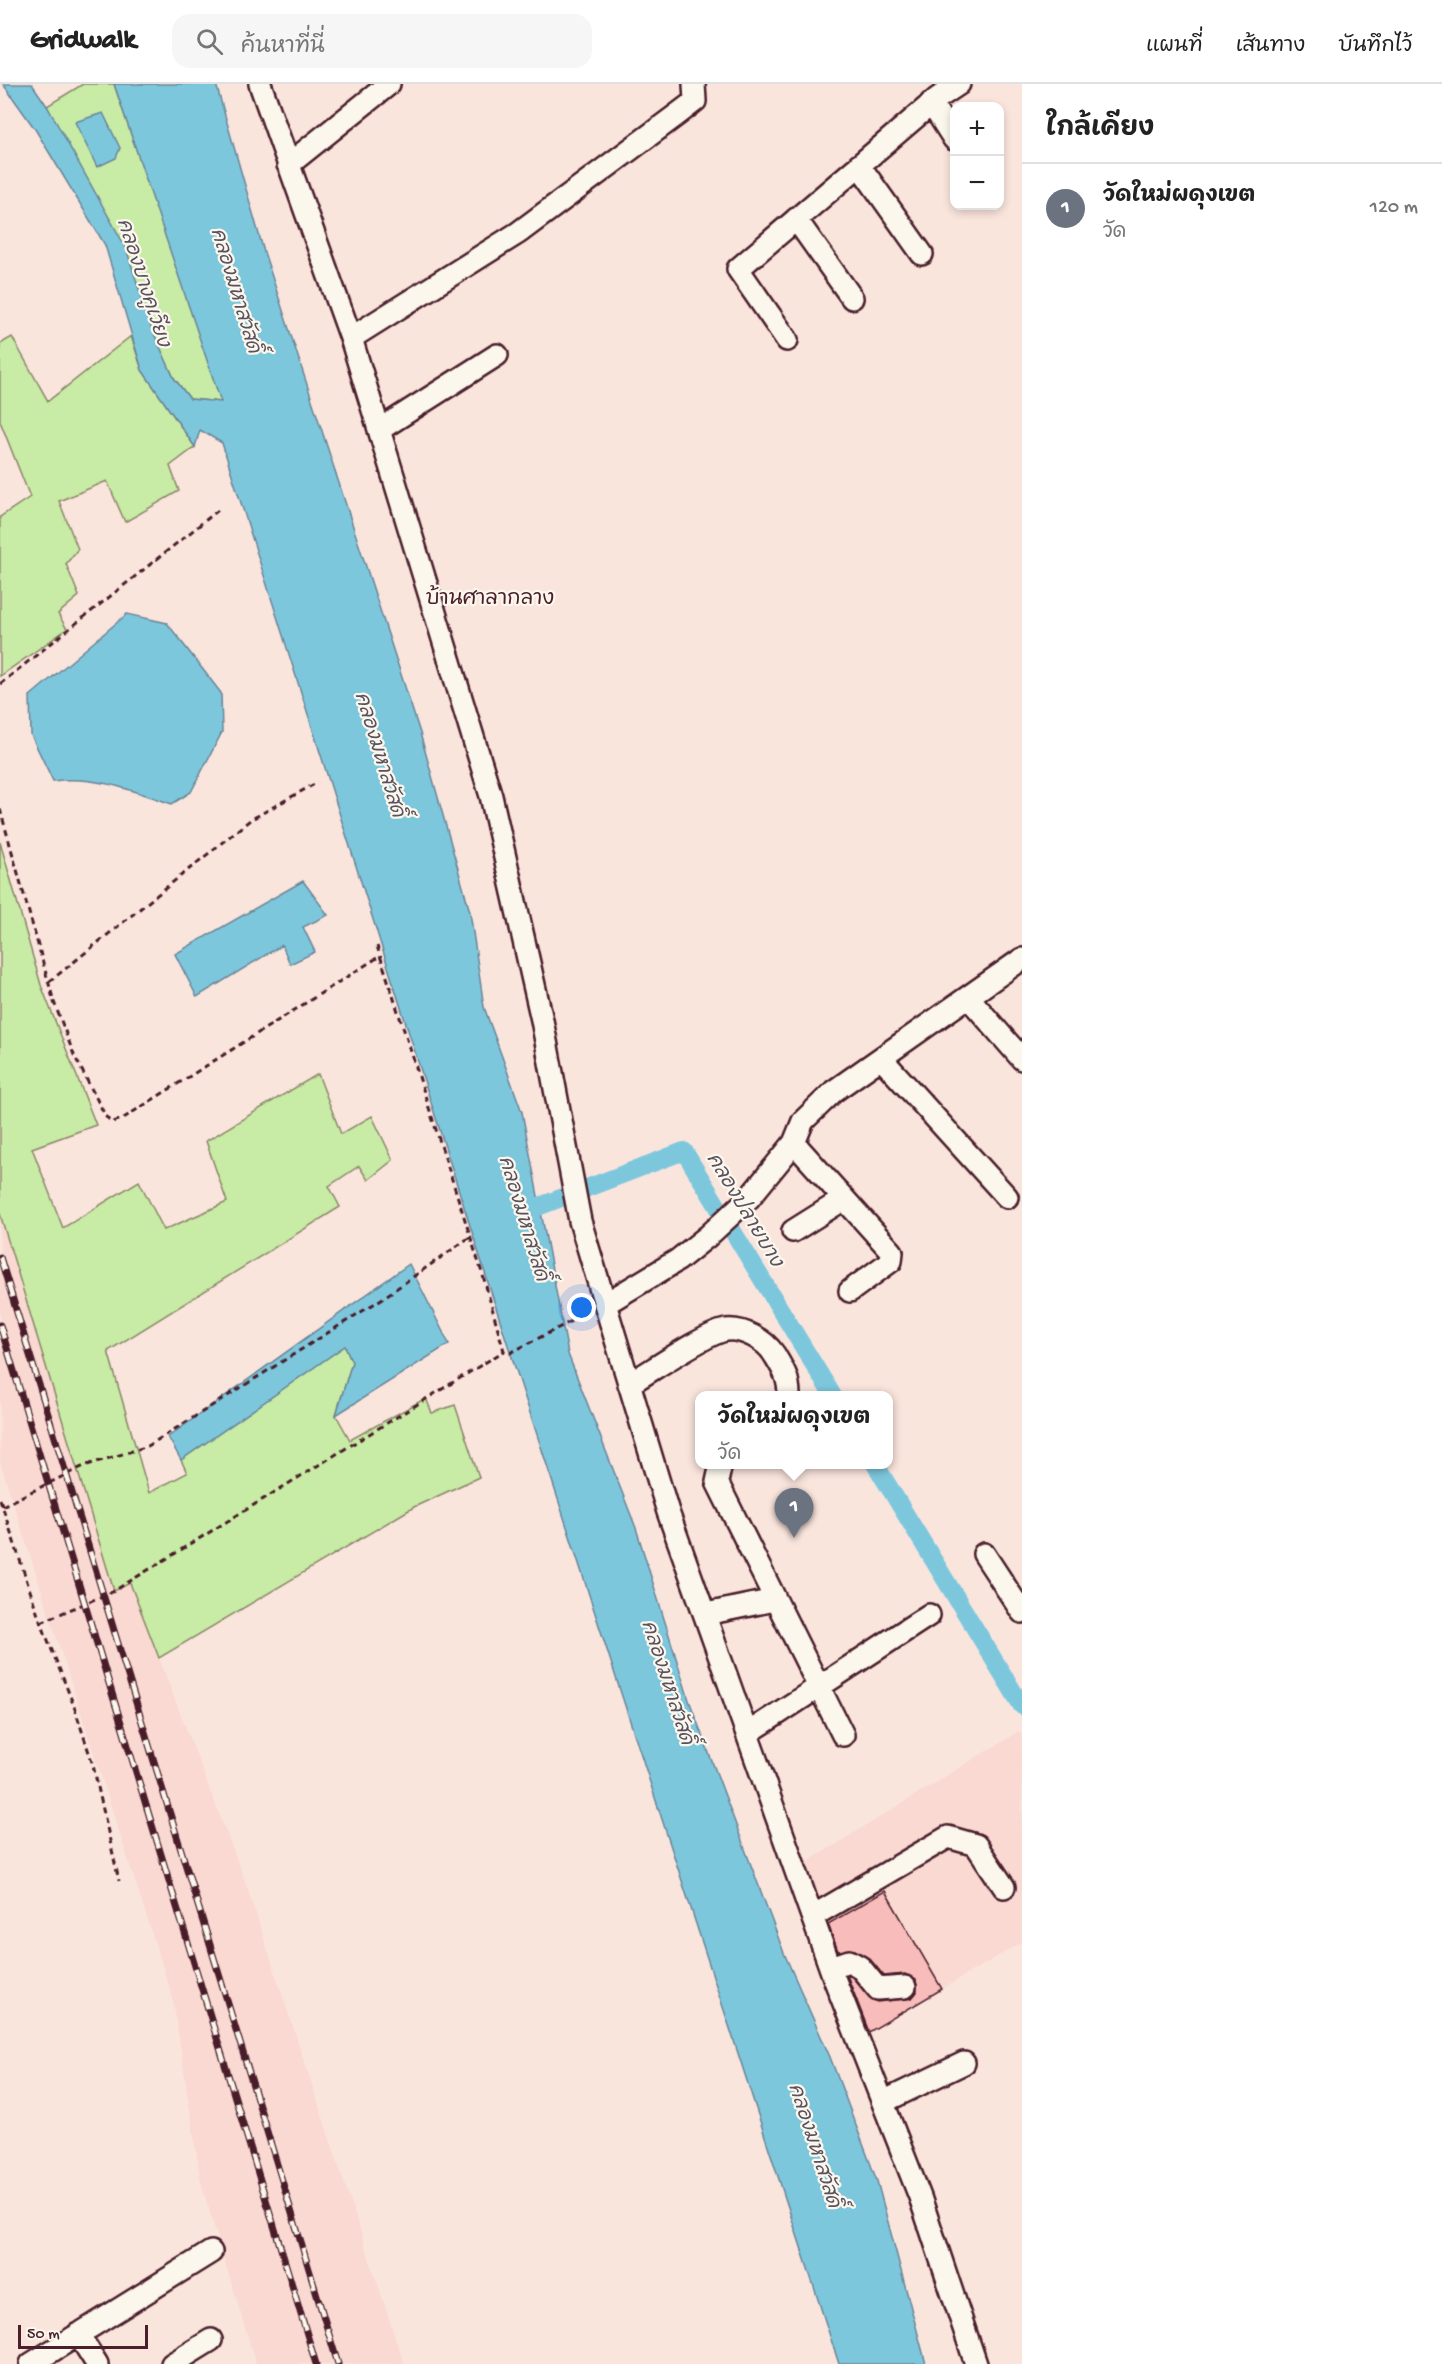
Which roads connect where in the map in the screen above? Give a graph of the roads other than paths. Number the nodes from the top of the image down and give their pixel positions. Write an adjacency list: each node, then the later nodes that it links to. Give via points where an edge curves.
1 (260, 84): 7 (street)
2 (389, 84): 7 (street)
3 (694, 84): 12 (street, via 695,101 518,233)
4 (959, 84): 5 (street)
5 (931, 103): 6 (street); 8 (street)
6 (950, 133)
7 (288, 165): 12 (street)
8 (859, 165): 9 (street); 10 (street)
9 (796, 219): 11 (street); 13 (street, via 738,269)
10 (922, 254)
11 (852, 298)
12 (351, 338): 15 (street)
13 (787, 340)
14 (497, 355): 15 (street)
15 (379, 430): 25 (street, via 492,796 542,1020 580,1221)
16 (1022, 959): 17 (street)
17 (968, 997): 18 (street); 19 (street)
18 (881, 1058): 20 (street, via 834,1091 803,1121); 21 (street)
19 (1022, 1059)
20 (794, 1143): 22 (street); 25 (street, via 750,1198 708,1236 678,1260)
21 (1007, 1197)
22 (844, 1199): 23 (street); 24 (street, via 893,1256)
23 (793, 1231)
24 (850, 1291)
25 (605, 1304): 26 (street)
26 (629, 1384): 27 (street, via 716,1334 738,1330 770,1348 789,1379); 32 (street, via 672,1522)
27 (789, 1391)
28 (720, 1469): 30 (street, via 717,1482)
29 (984, 1554): 31 (street)
30 (774, 1600): 32 (street); 34 (street)
31 (1022, 1610)
32 (706, 1614): 35 (street)
33 (929, 1616): 34 (street)
34 (818, 1686): 35 (street); 36 (street)
35 (748, 1733): 38 (street)
36 (843, 1735)
37 (1004, 1887): 38 (street, via 976,1845 948,1838)
38 (813, 1916): 39 (street)
39 (831, 1967): 40 (street, via 849,1961 860,1967 878,1989); 42 (street)
40 (905, 1987)
41 (964, 2062): 42 (street)
42 (883, 2102): 49 (street, via 920,2197)
43 (211, 2252): 44 (street)
44 (78, 2334): 46 (street); 47 (street)
45 (211, 2340): 48 (street)
46 (31, 2364)
47 (97, 2364)
48 (172, 2364)
49 (975, 2364)

